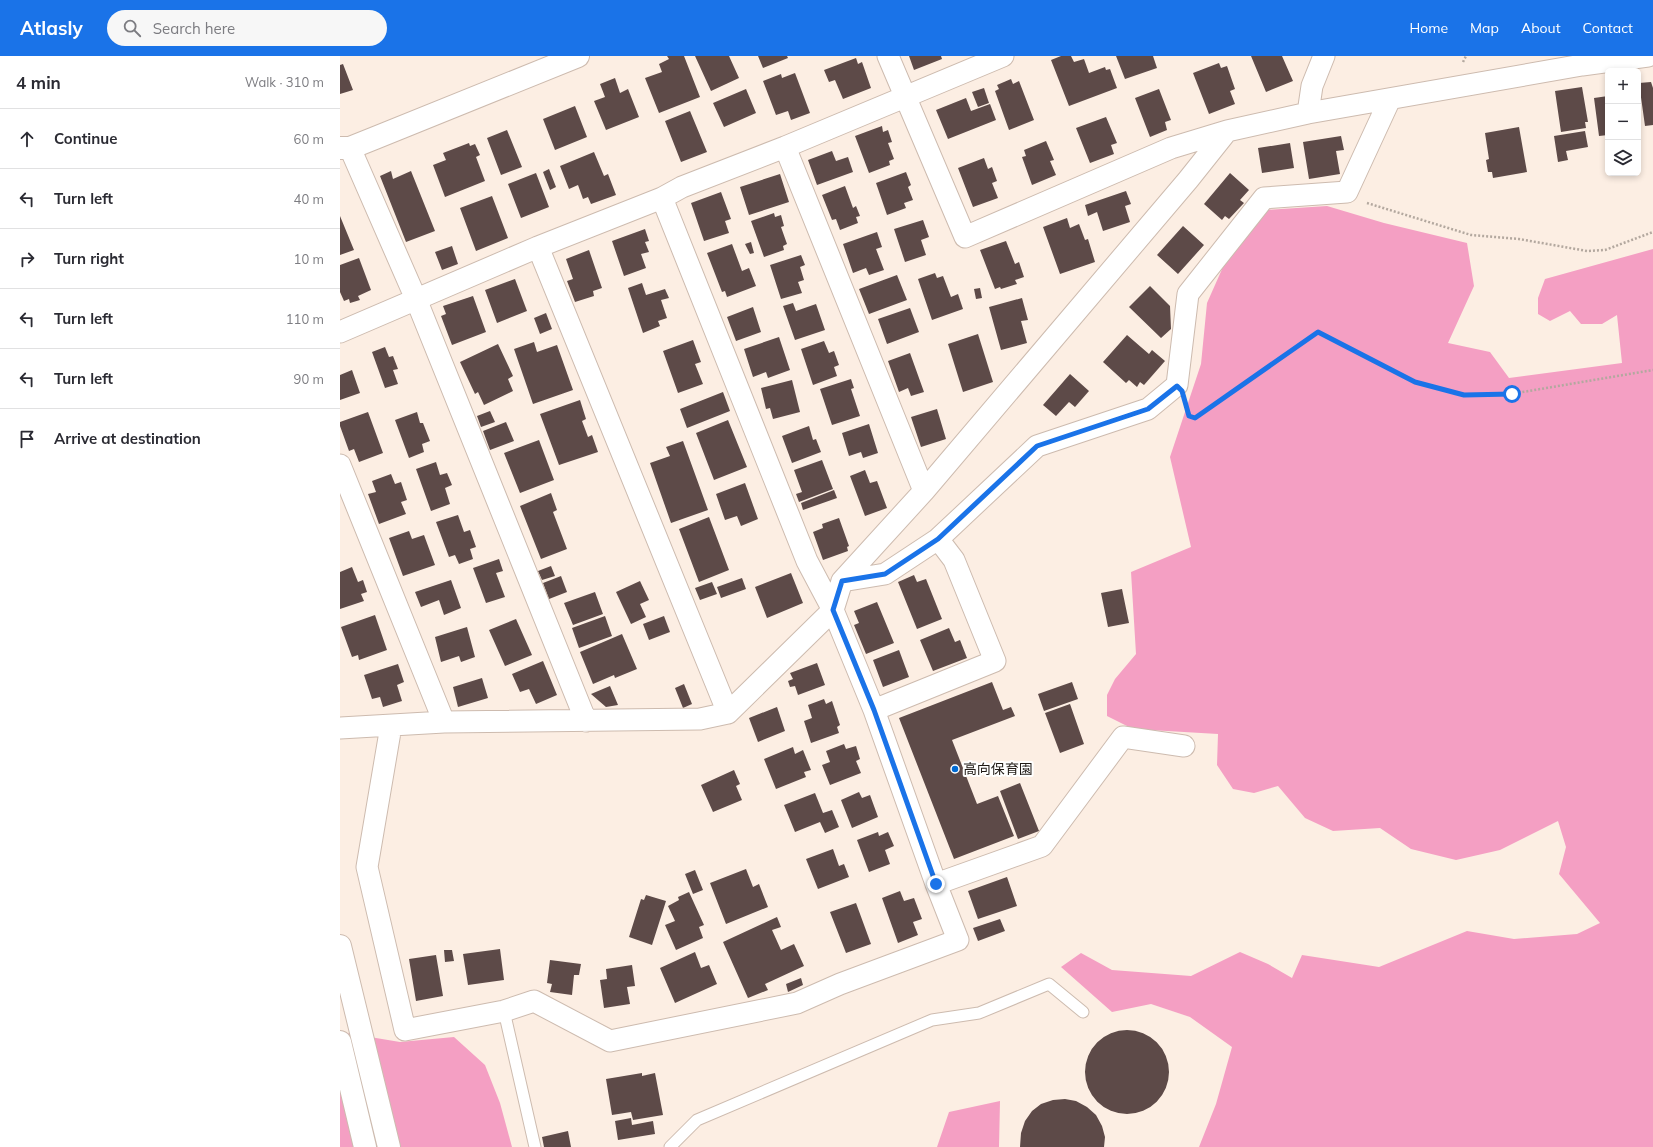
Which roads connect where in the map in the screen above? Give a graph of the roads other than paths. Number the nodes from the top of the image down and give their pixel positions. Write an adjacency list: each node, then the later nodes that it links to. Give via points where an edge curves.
1 (578, 56): 12 (main road)
2 (888, 56): 7 (street)
3 (1003, 56): 7 (street)
4 (1324, 56): 9 (street, via 1312,86)
5 (1648, 56): 6 (street)
6 (1584, 60): 8 (street)
7 (904, 96): 10 (street, via 965,237 1172,148); 11 (street)
8 (1390, 99): 9 (street); 19 (street, via 1347,192 1264,198 1188,294 1177,386 1148,409 1037,446)
9 (1308, 113): 10 (street)
10 (1226, 131): 18 (street, via 1188,180)
11 (785, 147): 13 (street, via 682,187); 18 (street)
12 (345, 148): 15 (street)
13 (662, 198): 14 (street); 21 (street, via 807,561)
14 (538, 247): 15 (street); 23 (street)
15 (416, 299): 16 (street); 24 (street)
16 (340, 332)
17 (340, 465): 25 (street)
18 (924, 491): 20 (street)
19 (938, 539): 20 (street, via 885,574); 22 (street, via 954,560 995,661)
20 (842, 581): 21 (street)
21 (833, 610): 22 (street); 23 (street)
22 (874, 710): 29 (street)
23 (728, 713): 24 (street, via 700,719)
24 (586, 721): 25 (street)
25 (444, 722): 26 (street)
26 (391, 726): 27 (street); 31 (street, via 367,867 405,1030)
27 (340, 728)
28 (1184, 746): 29 (street, via 1123,737 1042,846)
29 (936, 884): 31 (street, via 958,940 840,984 797,1003 610,1041 534,1001)
30 (340, 946): 35 (main road)
31 (504, 1011): 36 (lane)
32 (1083, 1012): 37 (lane, via 1049,984 979,1012 932,1020 697,1120)
33 (340, 1042): 34 (main road)
34 (364, 1147)
35 (389, 1147)
36 (535, 1147)
37 (670, 1147)

